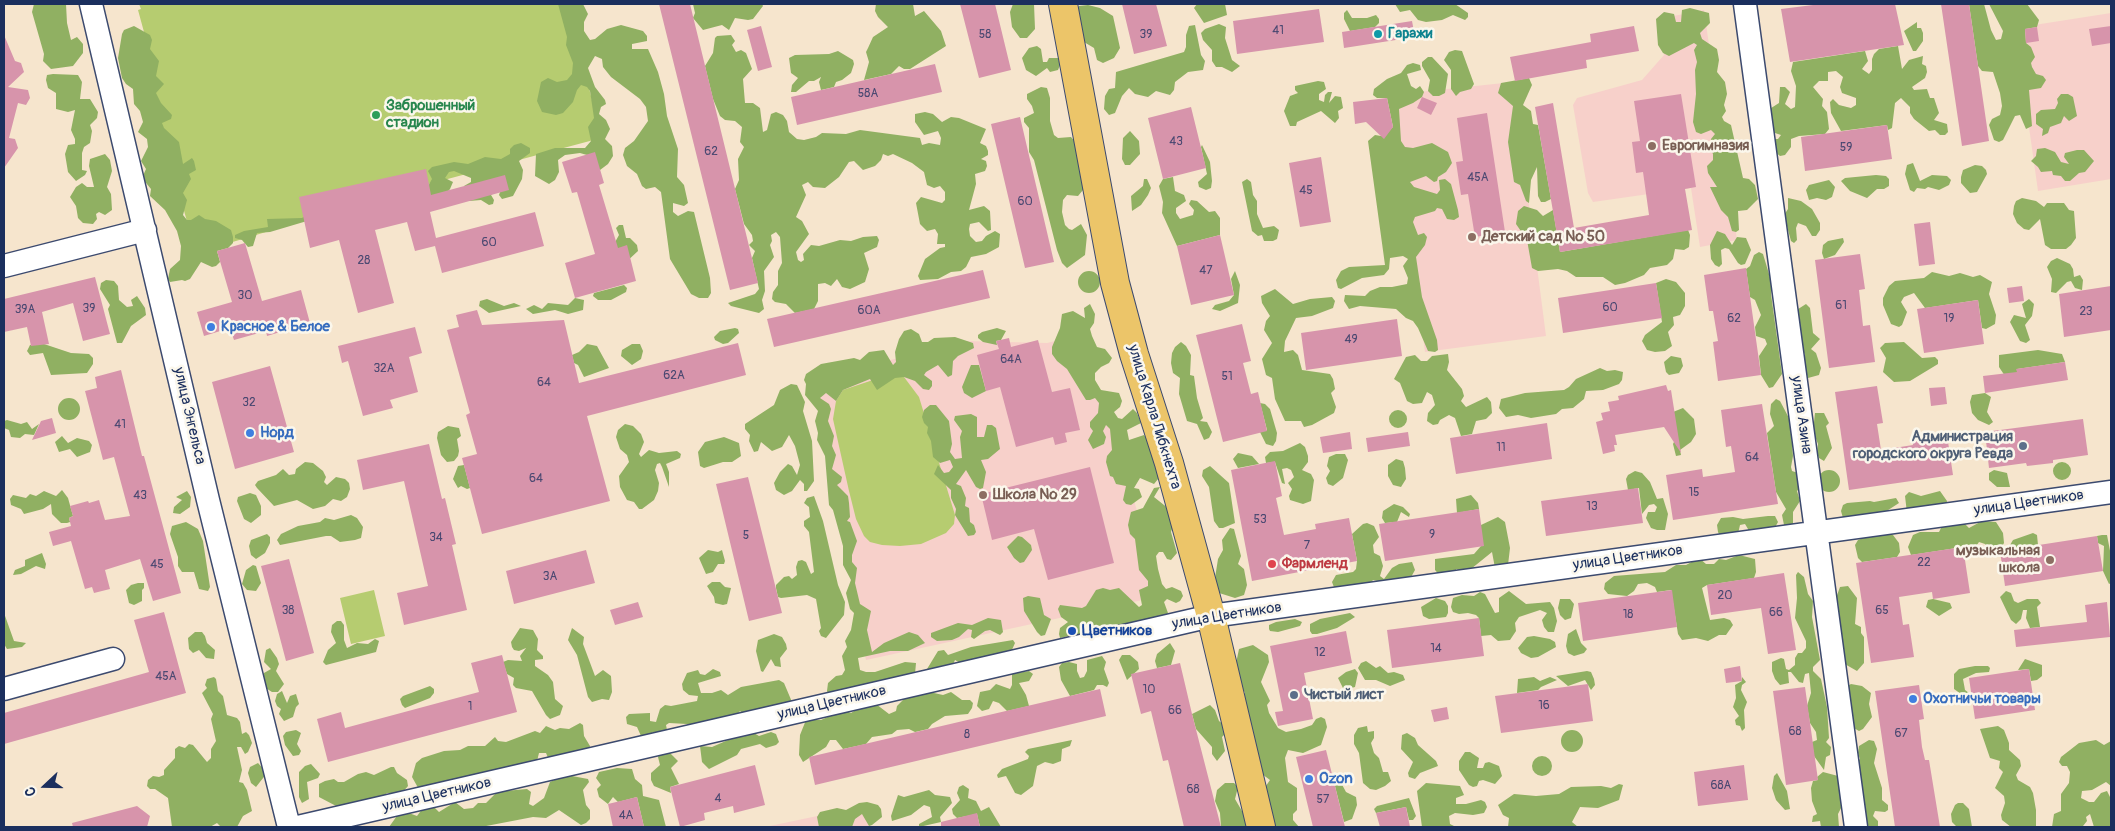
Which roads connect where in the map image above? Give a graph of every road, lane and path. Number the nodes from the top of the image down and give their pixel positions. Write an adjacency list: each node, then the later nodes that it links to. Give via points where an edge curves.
1 (91, 4): 4 (street, улица Энгельса)
2 (1064, 4): 8 (main road, улица Карла Либкнехта, via 1115,284)
3 (1745, 4): 7 (street, улица Азина)
4 (145, 230): 5 (street); 11 (street, улица Энгельса)
5 (4, 266)
6 (2111, 492): 7 (street, улица Цветников)
7 (1817, 532): 8 (street, улица Цветников); 14 (street, улица Азина)
8 (1211, 616): 12 (street, улица Цветников); 13 (main road, улица Карла Либкнехта)
9 (113, 659): 10 (street)
10 (4, 689)
11 (289, 827)
12 (298, 827)
13 (1262, 827)
14 (1856, 827)

